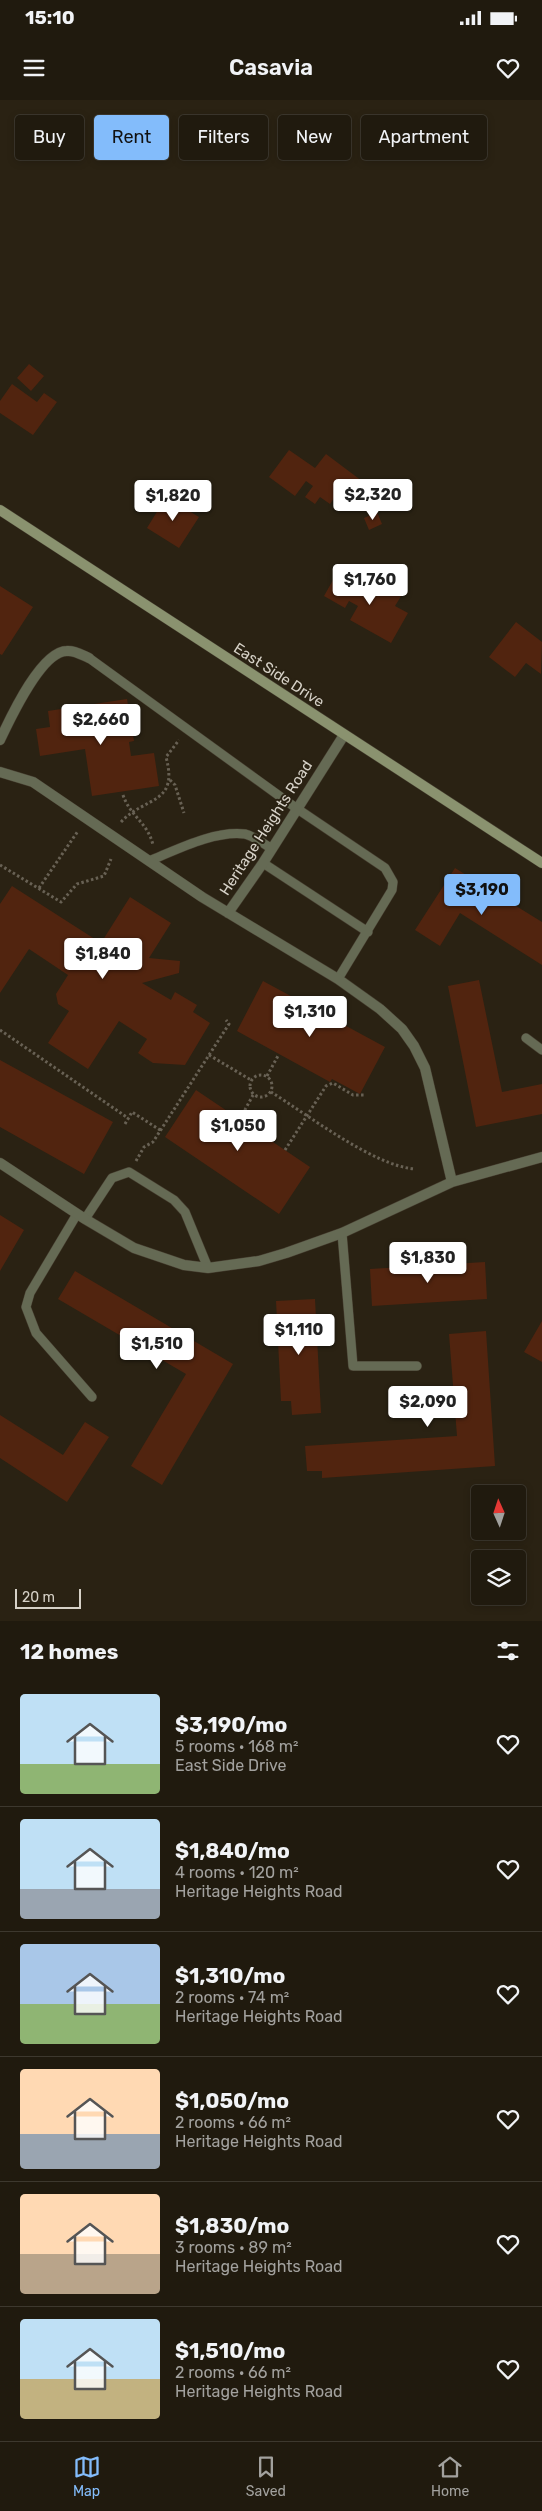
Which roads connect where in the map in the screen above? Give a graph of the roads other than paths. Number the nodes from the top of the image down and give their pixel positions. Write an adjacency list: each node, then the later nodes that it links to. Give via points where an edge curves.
1 (0, 510): 3 (main road, East Side Drive)
2 (89, 658): 4 (street, via 66,650 54,654 43,664); 6 (lane)
3 (344, 735): 6 (street, Heritage Heights Road); 10 (main road, East Side Drive)
4 (0, 740)
5 (0, 772): 8 (street, via 33,782)
6 (296, 808): 7 (street, Heritage Heights Road); 12 (lane, via 385,868 390,875 392,890)
7 (272, 848): 8 (lane, via 247,834 234,834 193,842); 9 (street, Heritage Heights Road)
8 (148, 861): 11 (street)
9 (263, 862): 11 (street, Heritage Heights Road); 12 (lane)
10 (542, 863)
11 (228, 913): 13 (street, Heritage Heights Road)
12 (368, 932): 13 (lane)
13 (338, 979): 18 (street, Heritage Heights Road, via 380,1008 414,1046 424,1068)
14 (526, 1038): 15 (lane)
15 (542, 1050)
16 (542, 1156): 18 (street)
17 (0, 1163): 19 (street)
18 (452, 1182): 20 (street)
19 (81, 1216): 21 (street, via 134,1248 184,1265); 21 (lane, via 112,1178 129,1172 174,1200 186,1212); 23 (lane, via 30,1293 26,1307 36,1333)
20 (342, 1234): 21 (street, via 259,1261); 22 (lane, via 353,1366)
21 (208, 1268)
22 (417, 1366)
23 (92, 1397)

